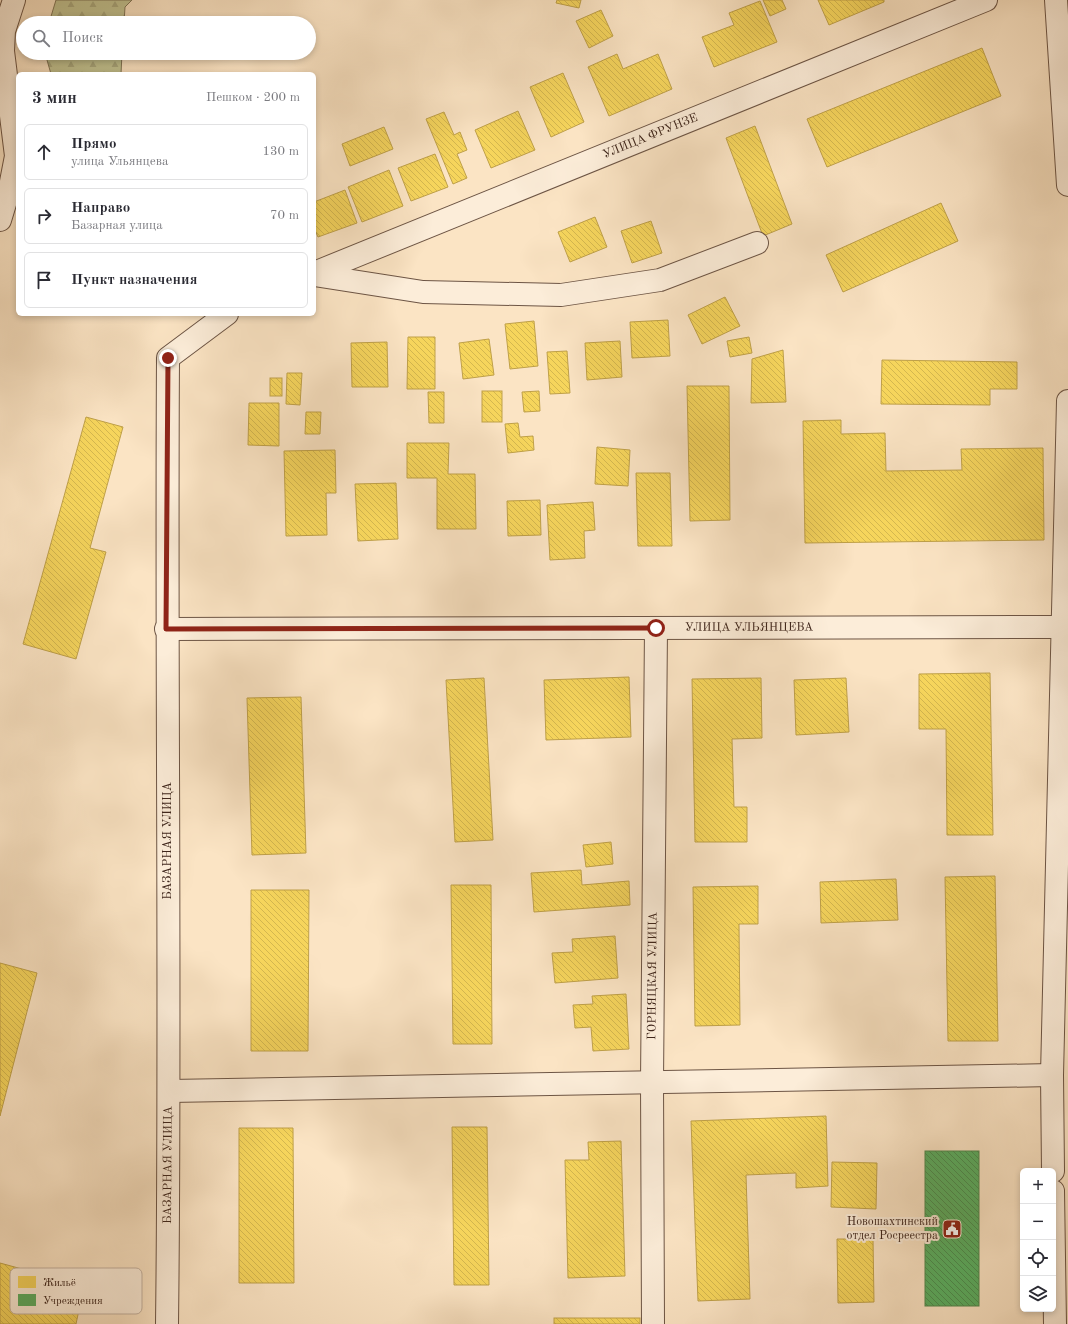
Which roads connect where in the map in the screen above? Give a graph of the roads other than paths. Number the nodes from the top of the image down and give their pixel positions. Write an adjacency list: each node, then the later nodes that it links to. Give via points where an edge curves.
1 (14, 0): 5 (street, via 4,31 3,51 16,156)
2 (986, 0): 7 (street, УЛИЦА ФРУНЗЕ)
3 (1056, 0): 4 (street)
4 (1068, 185)
5 (0, 220)
6 (757, 243): 8 (street, УЛИЦА ФРУНЗЕ, via 660,280 561,295 422,292)
7 (316, 273)
8 (316, 274)
9 (224, 316): 13 (street, БАЗАРНАЯ УЛИЦА, via 168,358)
10 (1068, 401): 11 (street)
11 (1066, 627): 12 (street, УЛИЦА УЛЬЯНЦЕВА); 14 (street)
12 (656, 628): 13 (street, УЛИЦА УЛЬЯНЦЕВА); 15 (street, ГОРНЯЦКАЯ УЛИЦА)
13 (166, 629): 16 (street, БАЗАРНАЯ УЛИЦА)
14 (1052, 1075): 15 (street); 17 (street)
15 (652, 1082): 16 (street); 20 (street, ГОРНЯЦКАЯ УЛИЦА)
16 (170, 1091): 19 (street, БАЗАРНАЯ УЛИЦА)
17 (1053, 1168)
18 (1053, 1204): 21 (street)
19 (167, 1324)
20 (653, 1324)
21 (1055, 1324)

